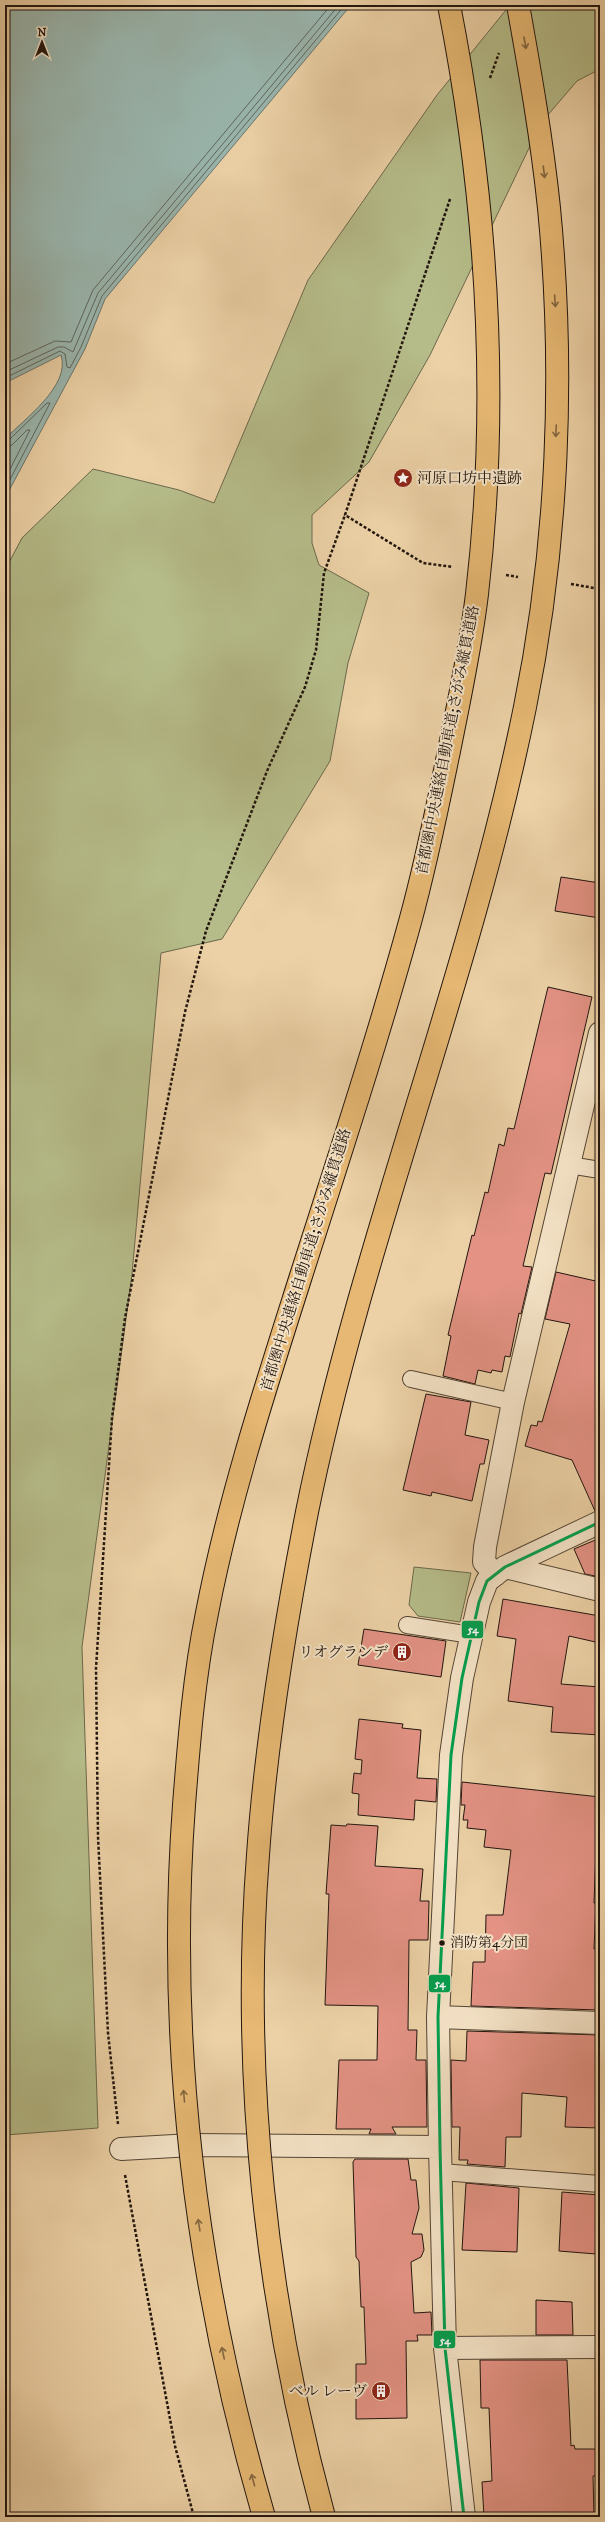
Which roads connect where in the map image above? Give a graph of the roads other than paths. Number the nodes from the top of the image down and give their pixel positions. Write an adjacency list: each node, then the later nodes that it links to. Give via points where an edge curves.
1 (449, 5): 21 (highway, 首都圏中央連絡自動車道;さがみ縦貫道路, one-way to 1, bridge, via 224,2360 195,2196 180,2043 181,1846 192,1712 206,1619 226,1526 251,1434 411,920 436,817 476,598 486,484 488,376 485,273 478,182 465,86)
2 (518, 5): 22 (highway, one-way to 22, bridge, via 535,100 549,209 556,317 556,425 542,611 526,704 464,950 362,1287 334,1393 308,1510 286,1630 268,1754 258,1857 254,2048 266,2203 287,2349 312,2475)
3 (600, 1033): 4 (street)
4 (569, 1165): 5 (lane); 7 (street)
5 (600, 1170)
6 (410, 1379): 7 (lane)
7 (513, 1402): 9 (street, via 485,1546 484,1562)
8 (600, 1522): 9 (street)
9 (500, 1571): 10 (street); 12 (street, via 487,1581)
10 (600, 1590)
11 (407, 1625): 12 (lane)
12 (471, 1635): 13 (street, via 450,1755)
13 (438, 2017): 14 (street); 15 (street)
14 (600, 2023)
15 (440, 2146): 16 (street, via 192,2145); 17 (street)
16 (121, 2149)
17 (440, 2172): 18 (lane); 20 (street)
18 (600, 2184)
19 (600, 2347): 20 (street)
20 (445, 2348): 23 (street)
21 (264, 2517)
22 (324, 2517)
23 (464, 2517)

